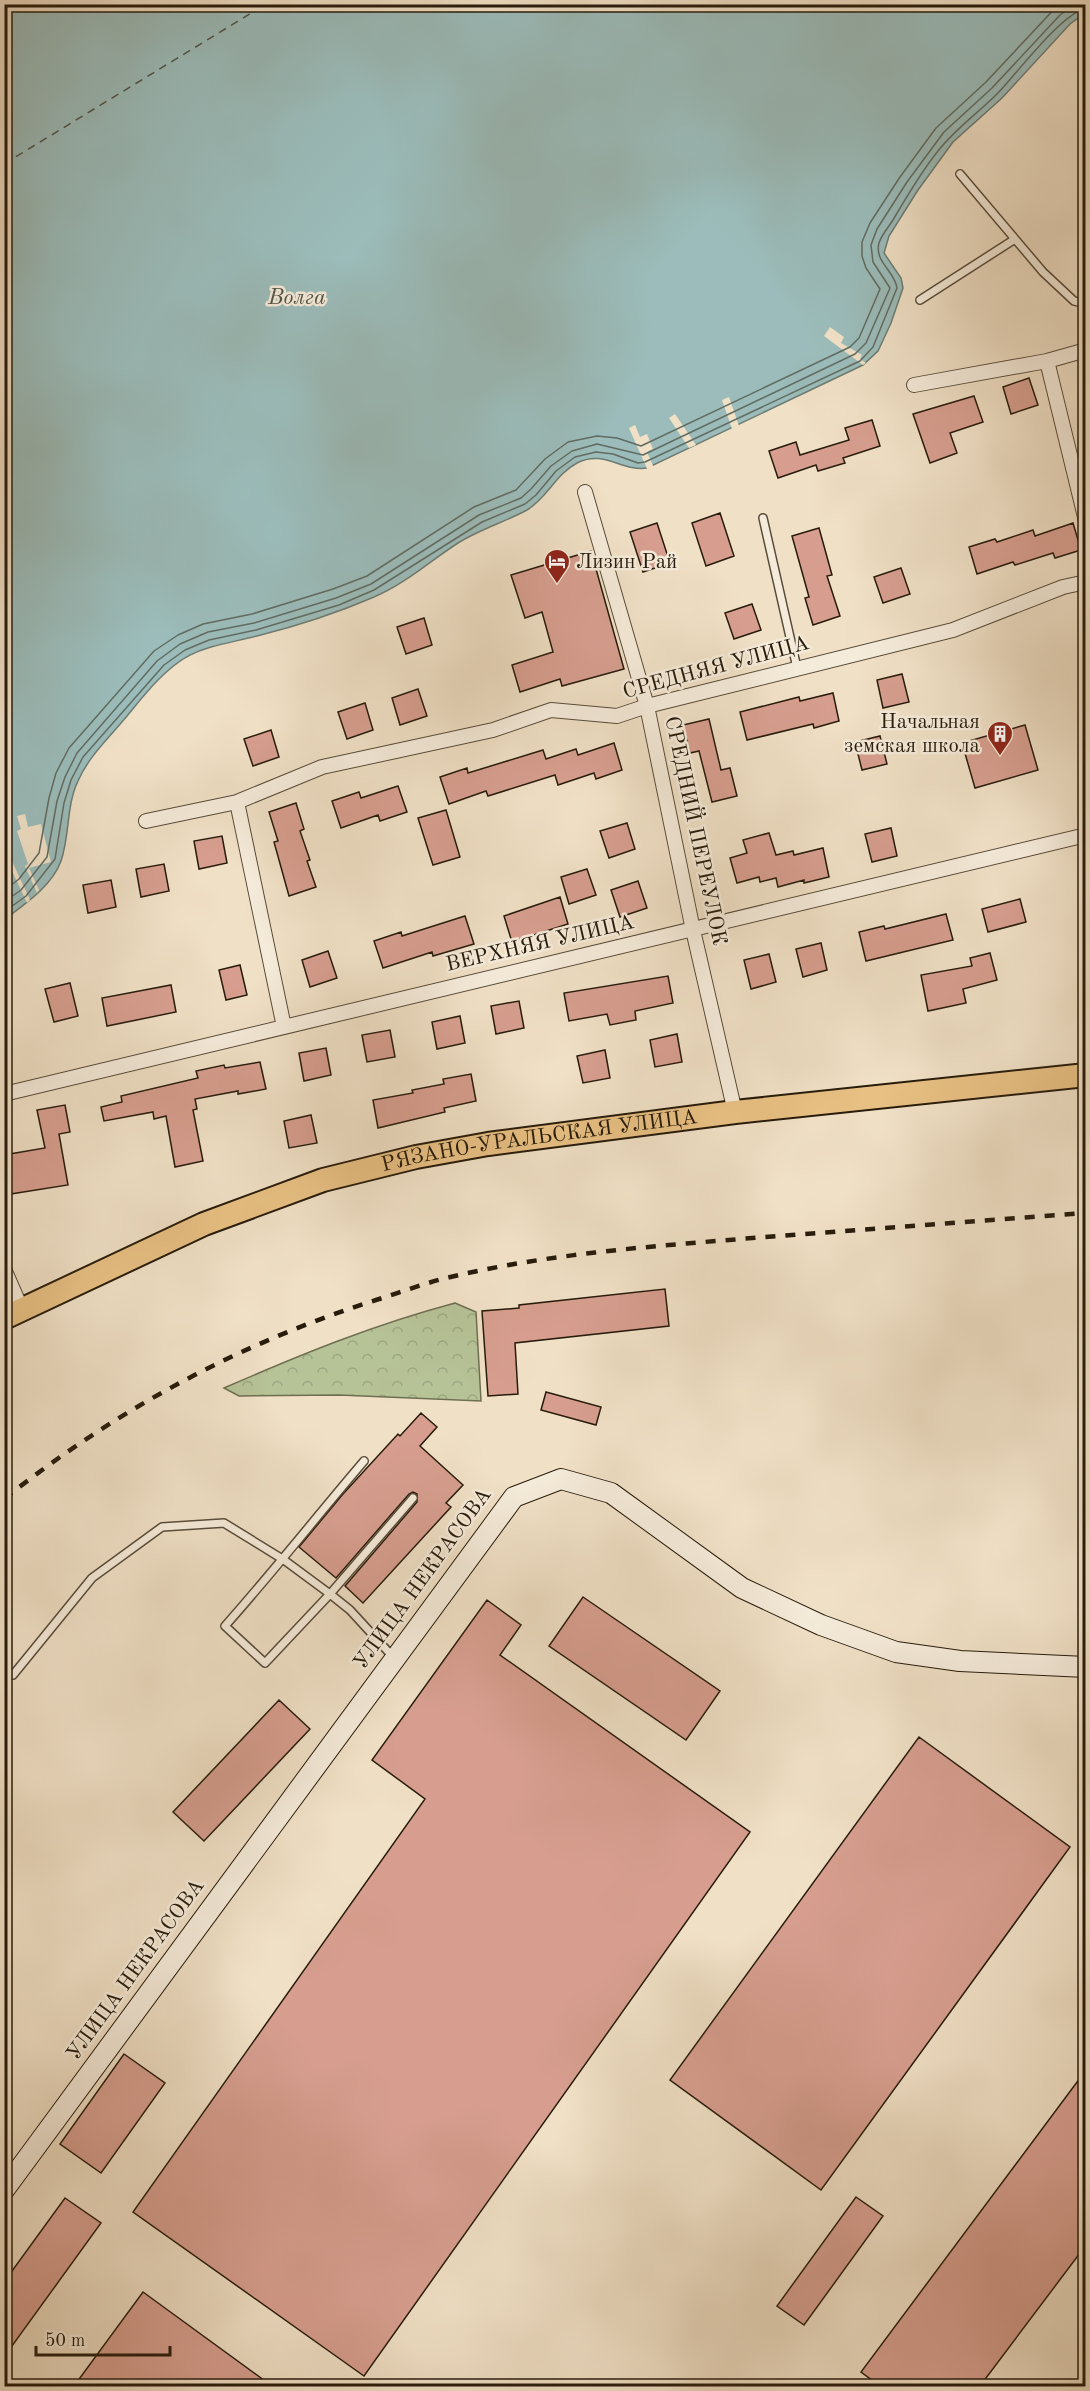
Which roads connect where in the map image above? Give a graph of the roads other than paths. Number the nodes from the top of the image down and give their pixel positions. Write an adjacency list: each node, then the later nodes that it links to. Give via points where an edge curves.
1 (960, 174): 2 (lane)
2 (1015, 239): 3 (lane); 4 (lane, via 1074,301)
3 (920, 300)
4 (1086, 304)
5 (1086, 350): 6 (street)
6 (1047, 361): 7 (street); 10 (street)
7 (914, 385)
8 (585, 492): 13 (street, СРЕДНИЙ ПЕРЕУЛОК)
9 (763, 518): 12 (lane)
10 (1086, 521)
11 (1086, 582): 12 (street, СРЕДНЯЯ УЛИЦА, via 1063,587 953,630)
12 (797, 668): 13 (street, СРЕДНЯЯ УЛИЦА)
13 (647, 706): 14 (street, СРЕДНЯЯ УЛИЦА, via 617,716 551,710 493,730 322,766); 17 (street, СРЕДНИЙ ПЕРЕУЛОК)
14 (237, 802): 15 (street, СРЕДНЯЯ УЛИЦА); 18 (street)
15 (146, 821)
16 (1086, 835): 17 (street, ВЕРХНЯЯ УЛИЦА)
17 (693, 930): 18 (street, ВЕРХНЯЯ УЛИЦА); 21 (street, СРЕДНИЙ ПЕРЕУЛОК)
18 (284, 1027): 20 (street, ВЕРХНЯЯ УЛИЦА)
19 (1086, 1075): 21 (main road, РЯЗАНО-УРАЛЬСКАЯ УЛИЦА)
20 (4, 1094)
21 (735, 1112): 23 (main road, РЯЗАНО-УРАЛЬСКАЯ УЛИЦА, via 488,1144 323,1180 204,1224)
22 (4, 1269): 23 (street)
23 (13, 1314)
24 (364, 1461): 26 (lane)
25 (413, 1498): 27 (lane)
26 (284, 1560): 27 (lane); 27 (lane, via 225,1626 265,1663); 30 (lane, via 224,1523 162,1527 92,1578)
27 (330, 1594): 28 (lane)
28 (394, 1658): 29 (street, УЛИЦА НЕКРАСОВА, via 514,1497 561,1479 611,1493 742,1588 821,1625 896,1652 960,1661); 31 (street, УЛИЦА НЕКРАСОВА)
29 (1086, 1667)
30 (13, 1675)
31 (4, 2190)

